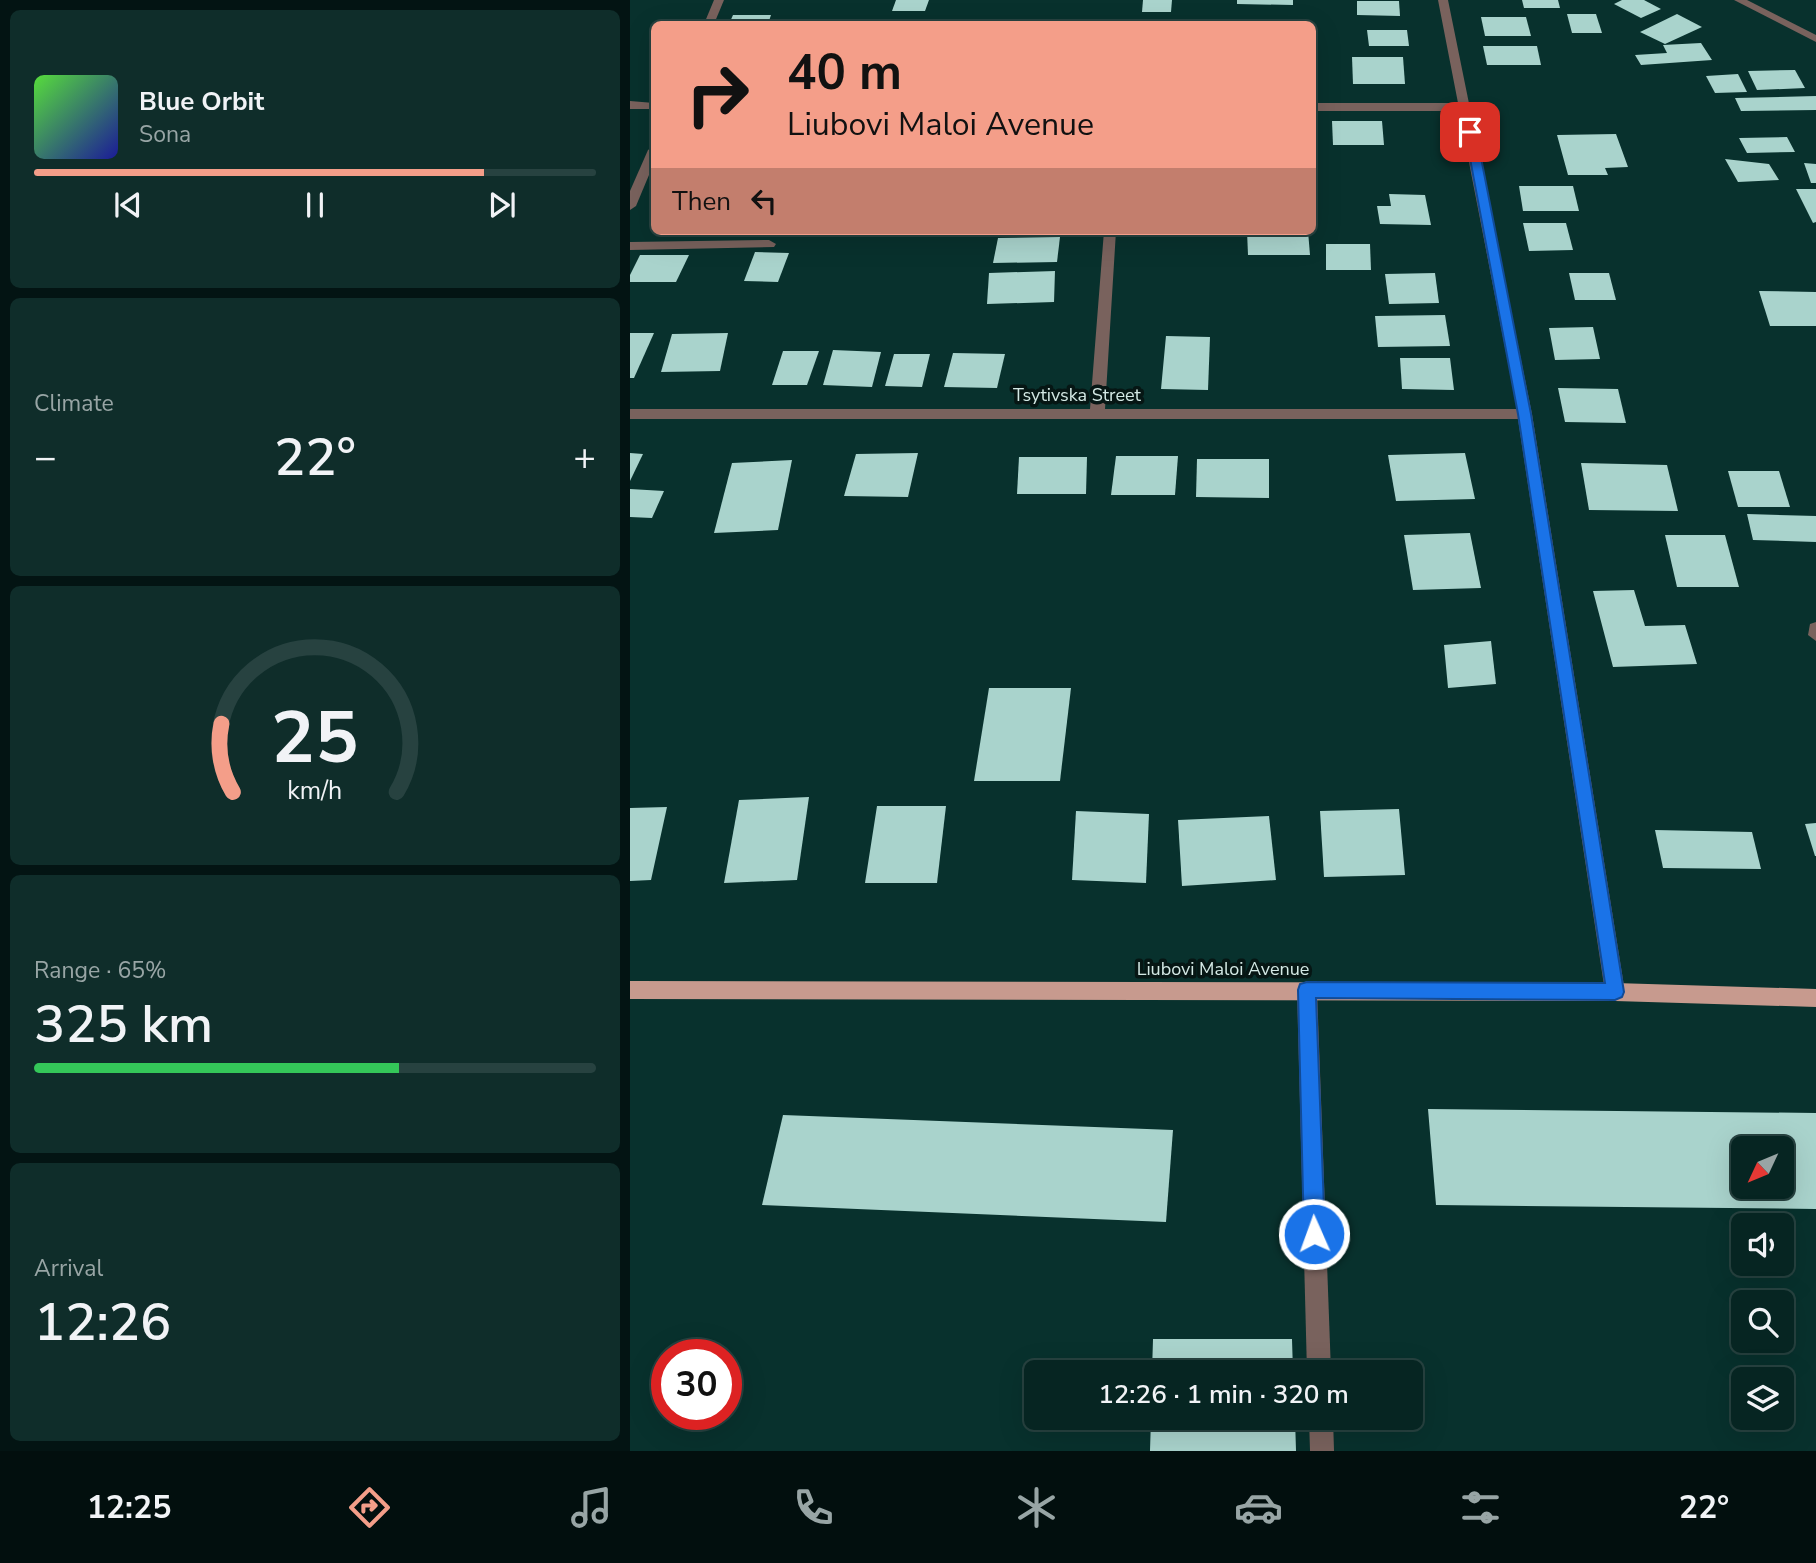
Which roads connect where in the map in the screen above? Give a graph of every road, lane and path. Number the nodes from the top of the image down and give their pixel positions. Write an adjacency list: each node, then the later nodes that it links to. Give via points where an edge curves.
1 (719, 0): 4 (street)
2 (1443, 0): 9 (street)
3 (1739, 0): 5 (street)
4 (710, 21)
5 (1816, 39)
6 (630, 105): 7 (street)
7 (651, 106)
8 (1316, 107): 9 (street)
9 (1465, 107): 17 (street)
10 (651, 157): 11 (street)
11 (630, 206)
12 (1110, 235): 16 (street)
13 (769, 244): 14 (street)
14 (630, 246)
15 (630, 414): 16 (street, Tsytivska Street)
16 (1097, 414): 17 (street, Tsytivska Street)
17 (1525, 414): 22 (street)
18 (1816, 628): 19 (street)
19 (1816, 635)
20 (630, 990): 21 (main road, Liubovi Maloi Avenue)
21 (1307, 990): 22 (main road, Liubovi Maloi Avenue); 24 (street)
22 (1615, 992): 23 (main road, Liubovi Maloi Avenue)
23 (1816, 998)
24 (1319, 1360)
25 (1321, 1430): 26 (street)
26 (1322, 1451)

